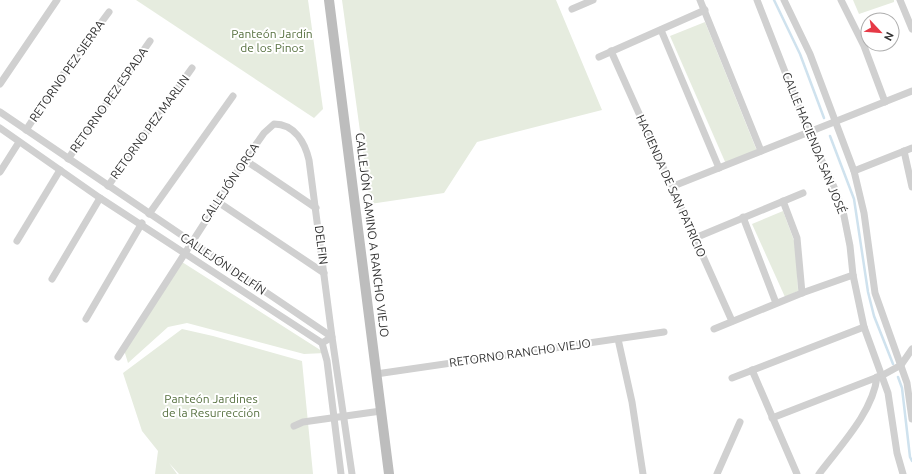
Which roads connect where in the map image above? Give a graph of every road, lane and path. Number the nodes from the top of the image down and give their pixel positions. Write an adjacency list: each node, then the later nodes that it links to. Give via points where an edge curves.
1 (57, 0): 18 (street)
2 (329, 0): 70 (street, CALLEJÓN CAMINO A RANCHO VIEJO)
3 (592, 0): 9 (street)
4 (700, 0): 10 (street)
5 (757, 0): 26 (street, CALLE HACIENDA SAN JOSÉ)
6 (784, 0): 23 (street, CALLE HACIENDA SAN JOSÉ, via 810,54)
7 (841, 0): 21 (street, via 864,46)
8 (900, 0): 12 (street)
9 (572, 9)
10 (705, 10): 13 (street); 30 (street)
11 (109, 12): 25 (street, RETORNO PEZ SIERRA)
12 (912, 29)
13 (661, 30): 15 (street); 34 (street)
14 (150, 41): 32 (street, RETORNO PEZ ESPADA)
15 (611, 51): 16 (street); 39 (street, HACIENDA DE SAN PATRICIO)
16 (599, 57)
17 (192, 68): 38 (street, RETORNO PEZ MARLIN)
18 (0, 84)
19 (912, 91): 21 (street)
20 (233, 96): 46 (street)
21 (884, 102): 23 (street)
22 (0, 112): 25 (street, CALLEJÓN DELFÍN)
23 (835, 123): 26 (street); 36 (street, CALLE HACIENDA SAN JOSÉ)
24 (0, 128): 27 (street, CALLEJÓN DELFÍN)
25 (26, 130): 32 (street, CALLEJÓN DELFÍN)
26 (809, 133): 30 (street); 54 (street, CALLE HACIENDA SAN JOSÉ, via 843,212)
27 (19, 142): 35 (street, CALLEJÓN DELFÍN); 37 (street)
28 (304, 143): 33 (street, CALLEJÓN ORCA, via 287,126 274,124); 45 (street, DELFIN, via 310,160)
29 (912, 148): 31 (street)
30 (761, 151): 34 (street)
31 (904, 151): 36 (street); 40 (street)
32 (68, 159): 38 (street, CALLEJÓN DELFÍN)
33 (245, 160): 43 (street, CALLEJÓN ORCA); 45 (street)
34 (719, 168): 39 (street)
35 (60, 170): 42 (street, CALLEJÓN DELFÍN); 50 (street)
36 (854, 171): 68 (street, CALLE HACIENDA SAN JOSÉ, via 864,213 875,293)
37 (0, 172)
38 (108, 186): 46 (street, CALLEJÓN DELFÍN)
39 (671, 187): 49 (street, HACIENDA DE SAN PATRICIO)
40 (912, 187)
41 (803, 193): 44 (street)
42 (100, 198): 48 (street, CALLEJÓN DELFÍN); 55 (street)
43 (218, 202): 51 (street, CALLEJÓN ORCA); 53 (street)
44 (783, 202): 47 (street); 56 (street, via 797,238)
45 (316, 208): 53 (street, DELFIN)
46 (149, 214): 51 (street, CALLEJÓN DELFÍN)
47 (743, 218): 49 (street); 57 (street)
48 (142, 223): 52 (street, CALLEJÓN DELFÍN); 58 (street)
49 (695, 238): 59 (street, HACIENDA DE SAN PATRICIO)
50 (17, 242)
51 (192, 242): 52 (street, CALLEJÓN ORCA); 63 (street, CALLEJÓN DELFÍN)
52 (185, 252): 65 (street, CALLEJÓN DELFÍN); 67 (street, CALLEJÓN ORCA)
53 (324, 273): 63 (street, DELFIN)
54 (853, 275): 56 (street); 60 (street, CALLE HACIENDA SAN JOSÉ)
55 (52, 279)
56 (802, 293): 57 (street)
57 (776, 303): 59 (street)
58 (86, 319)
59 (732, 321): 61 (street)
60 (864, 327): 69 (street); 71 (street, CALLE HACIENDA SAN JOSÉ)
61 (714, 329)
62 (664, 332): 64 (street, RETORNO RANCHO VIEJO)
63 (332, 337): 65 (street); 74 (street)
64 (618, 339): 70 (street, RETORNO RANCHO VIEJO); 83 (street)
65 (322, 343): 75 (street, via 327,361)
66 (912, 349): 68 (street)
67 (118, 358)
68 (901, 365): 71 (street); 77 (street, CALLE HACIENDA SAN JOSÉ)
69 (752, 370): 72 (street); 76 (street)
70 (376, 374): 73 (street, CALLEJÓN CAMINO A RANCHO VIEJO)
71 (880, 376): 76 (street); 86 (street, via 868,408); 87 (street, CALLE HACIENDA SAN JOSÉ, via 891,402 897,453)
72 (732, 378)
73 (381, 411): 74 (street); 82 (street, CALLEJÓN CAMINO A RANCHO VIEJO)
74 (345, 416): 75 (street); 81 (street)
75 (334, 418): 79 (street, via 303,422); 80 (street)
76 (772, 418): 85 (street)
77 (912, 419)
78 (740, 422): 84 (street)
79 (294, 426)
80 (341, 474)
81 (352, 474)
82 (389, 474)
83 (644, 474)
84 (717, 474)
85 (797, 474)
86 (819, 474)
87 (903, 474)

